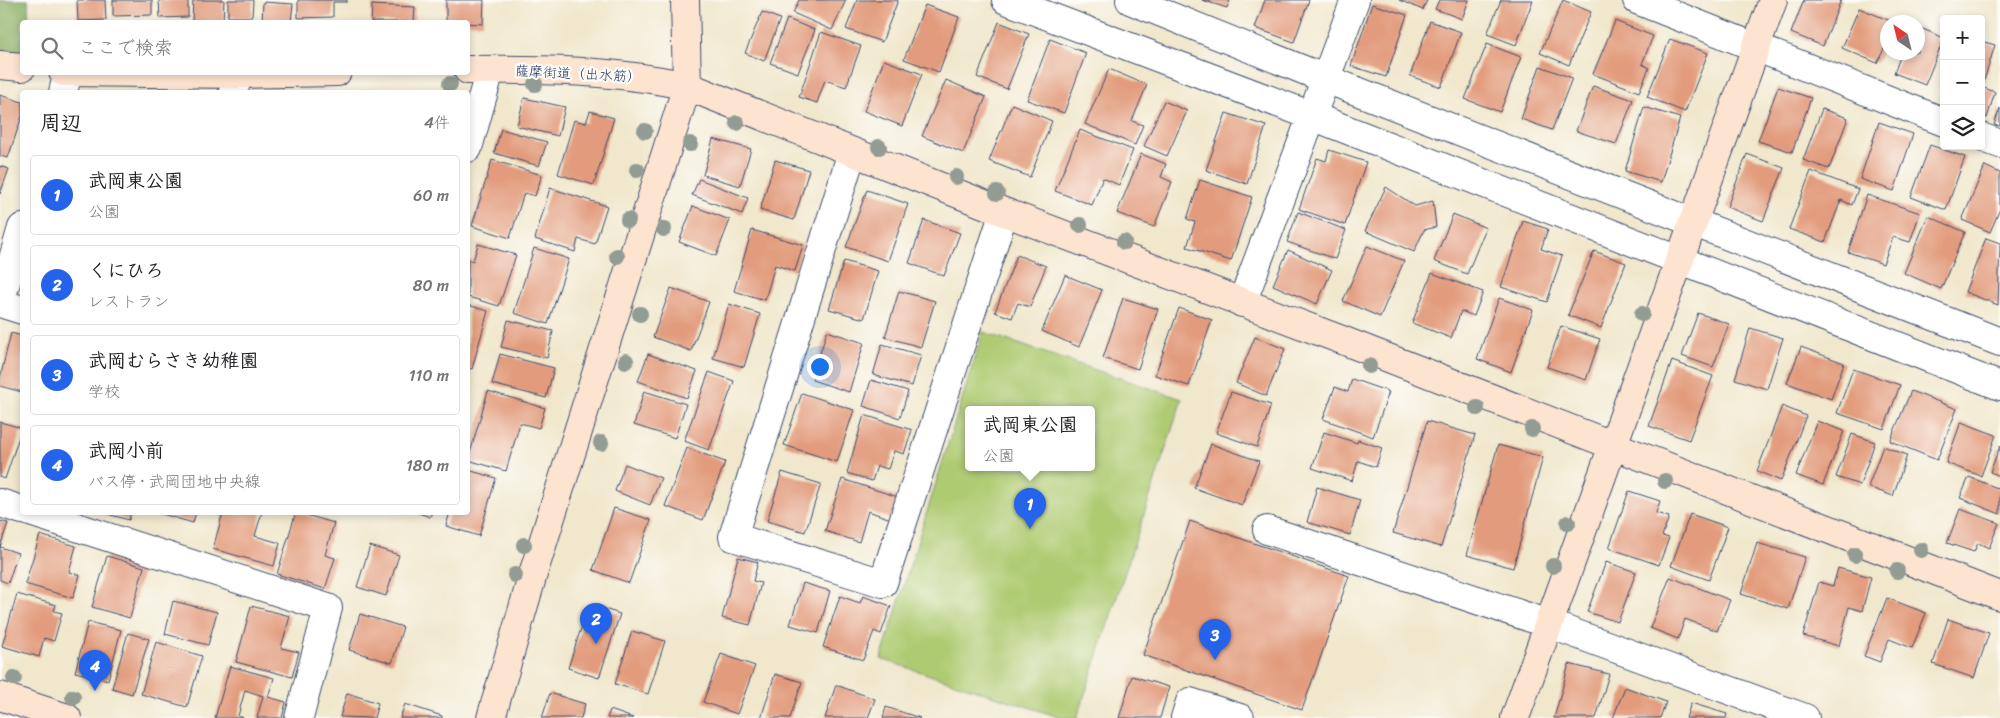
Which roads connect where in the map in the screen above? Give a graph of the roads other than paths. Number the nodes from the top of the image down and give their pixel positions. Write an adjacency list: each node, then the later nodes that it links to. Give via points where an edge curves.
1 (685, 0): 17 (street)
2 (1006, 0): 9 (street)
3 (1130, 0): 7 (street)
4 (1355, 0): 15 (street)
5 (1637, 0): 8 (street)
6 (1773, 0): 8 (street)
7 (1162, 6): 9 (street); 15 (street)
8 (1756, 48): 19 (street); 25 (street)
9 (1146, 54): 18 (street)
10 (0, 64): 11 (street)
11 (20, 67)
12 (479, 70): 17 (street, 薩摩街道（出水筋）, via 645,76); 20 (street)
13 (309, 75): 16 (street)
14 (65, 79): 16 (street)
15 (1326, 79): 18 (street); 25 (street)
16 (236, 83)
17 (687, 86): 23 (street, 薩摩街道（出水筋）); 43 (street, via 536,564)
18 (1312, 116): 27 (street); 29 (street)
19 (1940, 120)
20 (470, 134)
21 (1985, 138): 22 (street)
22 (2000, 144)
23 (852, 152): 24 (street, 薩摩街道（出水筋）); 24 (street, via 733,538 883,584)
24 (1004, 212): 29 (street, 薩摩街道（出水筋）)
25 (1692, 222): 27 (street); 31 (street)
26 (20, 235): 28 (street)
27 (1678, 262): 32 (street); 33 (street)
28 (0, 303): 30 (street)
29 (1242, 303): 33 (street, 薩摩街道（出水筋）)
30 (20, 309)
31 (2000, 342)
32 (2000, 386)
33 (1613, 446): 38 (street, 薩摩街道（出水筋）); 39 (street)
34 (0, 503): 35 (street)
35 (20, 509)
36 (39, 515): 42 (street, via 328,608)
37 (1267, 530): 39 (street)
38 (2000, 596)
39 (1549, 624): 46 (street); 47 (street)
40 (0, 696): 41 (street)
41 (67, 718)
42 (299, 718)
43 (491, 718)
44 (1184, 718): 45 (street, via 1190,702)
45 (1240, 718)
46 (1515, 718)
47 (1805, 718)

